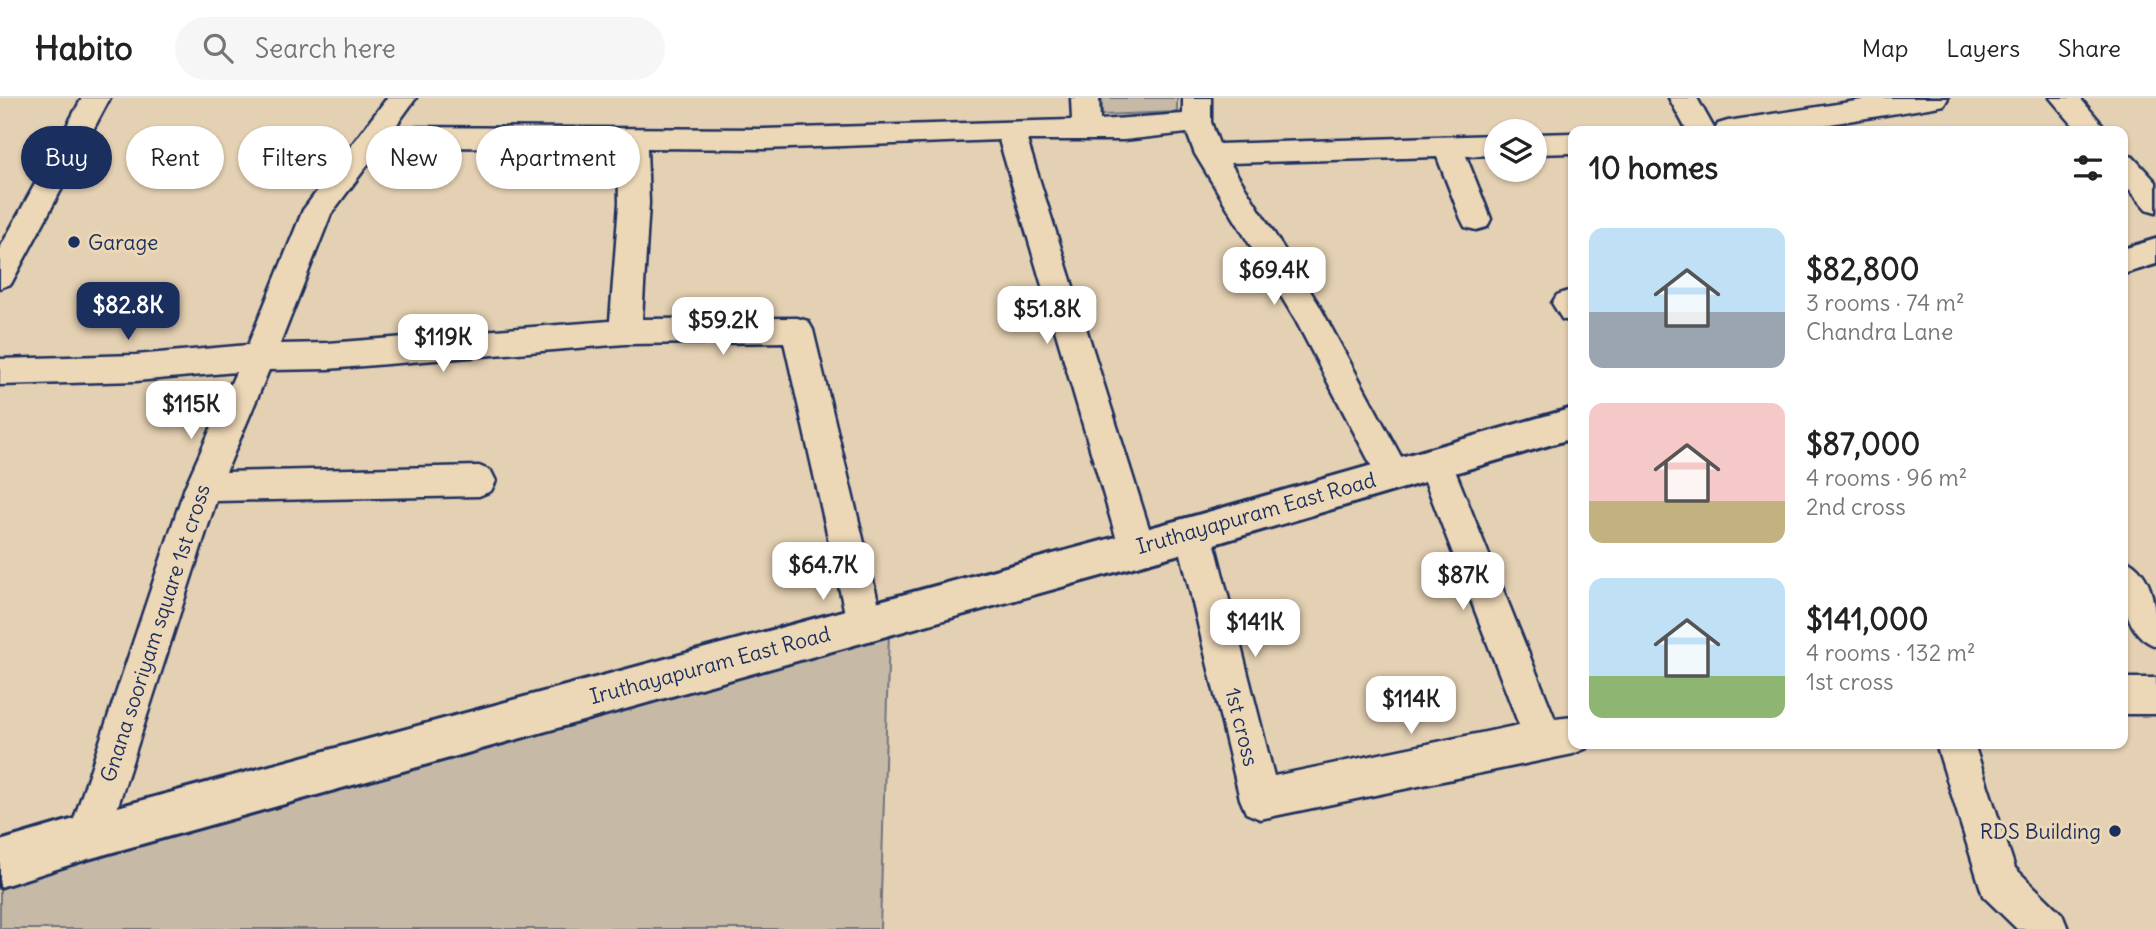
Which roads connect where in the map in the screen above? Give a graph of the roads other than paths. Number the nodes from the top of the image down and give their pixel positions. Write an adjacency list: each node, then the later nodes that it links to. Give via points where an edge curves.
1 (96, 98): 25 (street)
2 (402, 98): 8 (street, Gnana sooriyam square 1st cross)
3 (1085, 98): 13 (street)
4 (1683, 98): 9 (street)
5 (1934, 98): 10 (street)
6 (2064, 98): 11 (street)
7 (1197, 110): 13 (street, via 1124,130); 20 (street)
8 (382, 126)
9 (1697, 126)
10 (1779, 126)
11 (2089, 126)
12 (1010, 130): 13 (street); 14 (street); 35 (street)
13 (1087, 130)
14 (640, 140)
15 (1568, 143): 16 (street)
16 (1547, 144)
17 (1484, 146): 19 (street)
18 (366, 147): 27 (street, Gnana sooriyam square 1st cross, via 318,210)
19 (1448, 147): 20 (street); 24 (street)
20 (1209, 154): 31 (street, via 1308,314)
21 (2128, 170): 23 (street)
22 (634, 189): 26 (street)
23 (2156, 201)
24 (1476, 219)
25 (0, 276)
26 (625, 332): 27 (street); 37 (street, via 797,330)
27 (259, 358): 28 (street); 33 (street, Gnana sooriyam square 1st cross)
28 (0, 372)
29 (1568, 425): 30 (main road, Iruthayapuram East Road)
30 (1435, 463): 31 (main road, Iruthayapuram East Road); 41 (street)
31 (1392, 474): 34 (main road, Iruthayapuram East Road)
32 (479, 481): 33 (street)
33 (202, 486): 43 (street, Gnana sooriyam square 1st cross)
34 (1194, 533): 35 (main road, Iruthayapuram East Road); 41 (street, 1st cross, via 1260,799)
35 (1137, 547): 37 (main road, Iruthayapuram East Road)
36 (2128, 582): 38 (street)
37 (865, 622): 43 (main road, Iruthayapuram East Road)
38 (2156, 629)
39 (2128, 696): 40 (street)
40 (2156, 696)
41 (1559, 737)
42 (1957, 749): 45 (street, via 1998,881)
43 (88, 837): 44 (main road, Iruthayapuram East Road)
44 (0, 864)
45 (2047, 929)

